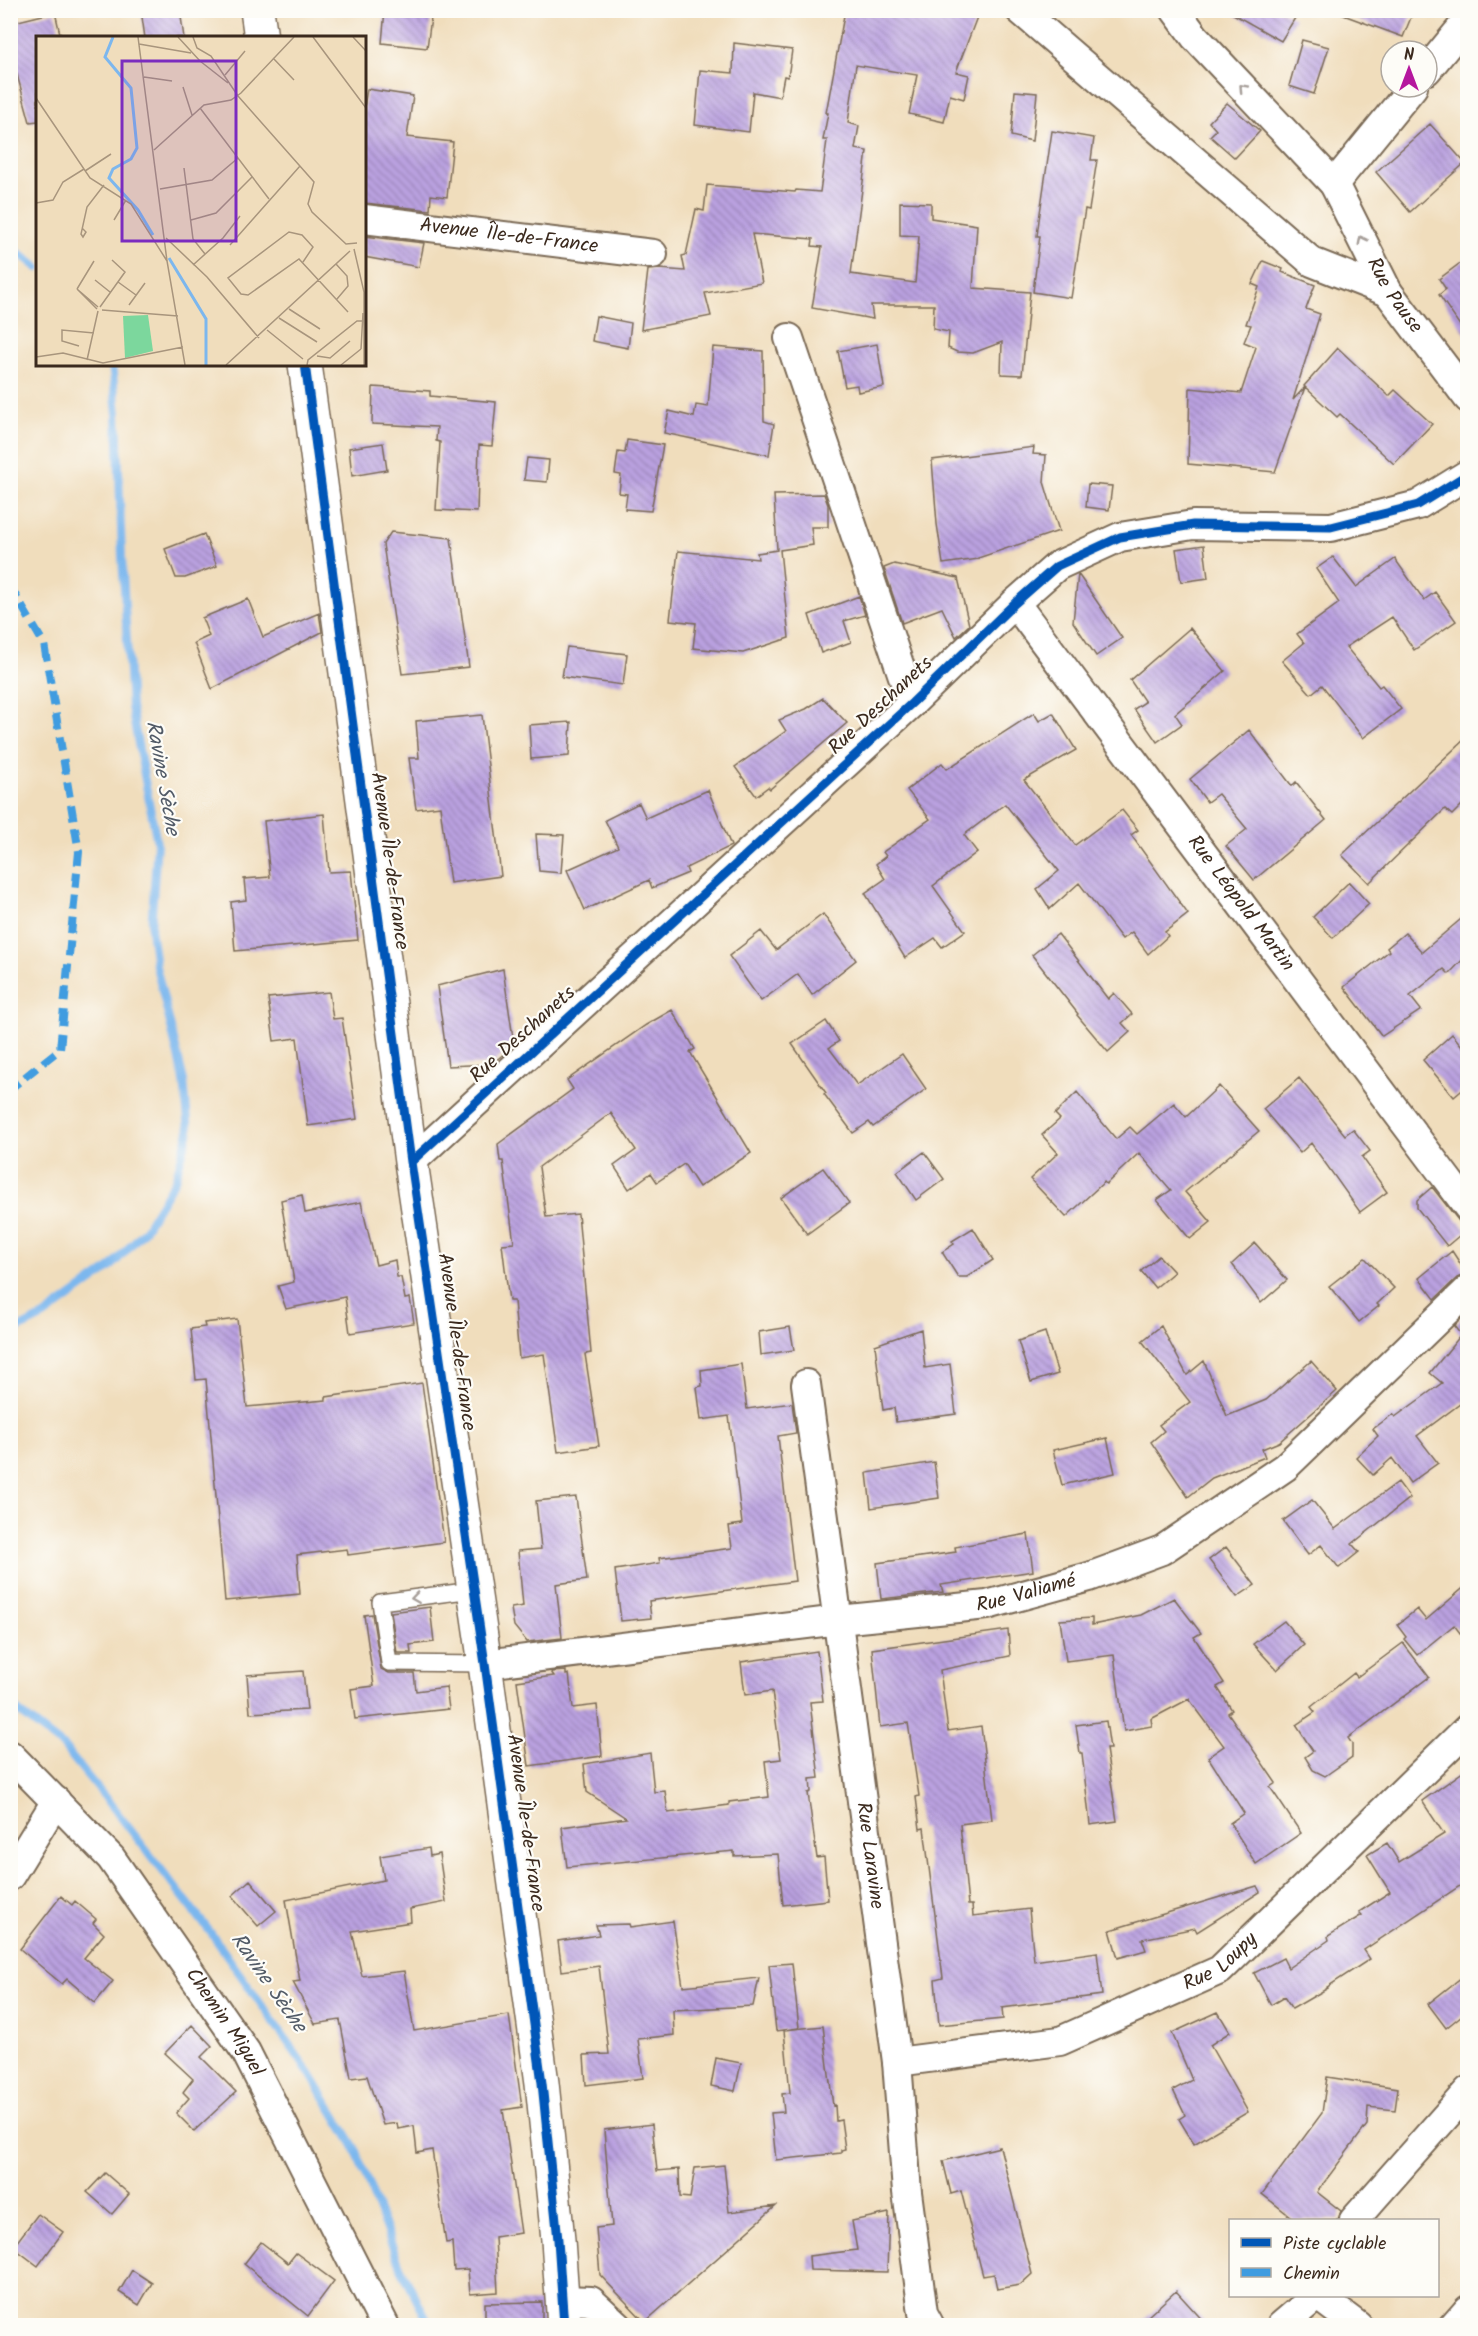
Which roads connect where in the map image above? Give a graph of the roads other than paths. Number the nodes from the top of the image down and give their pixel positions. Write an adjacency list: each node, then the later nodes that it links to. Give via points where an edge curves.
1 (257, 10): 5 (street)
2 (1020, 10): 11 (street, via 1312,262)
3 (1175, 10): 8 (street, Rue Pause, one-way to 3)
4 (1467, 20): 6 (street)
5 (261, 36)
6 (1439, 55)
7 (1403, 99): 8 (street)
8 (1334, 184): 11 (street, Rue Pause, one-way to 8)
9 (366, 219): 10 (street, Avenue Île-de-France)
10 (653, 254)
11 (1388, 292): 14 (street, Rue Pause)
12 (789, 338): 17 (street, Rue Deschanets)
13 (304, 366): 18 (street, Avenue Île-de-France)
14 (1467, 398)
15 (1467, 474): 16 (street, Rue Deschanets, via 1418,505 1331,527 1193,525 1120,537 1057,566)
16 (1015, 603): 17 (street, Rue Deschanets); 19 (street, Rue Léopold Martin)
17 (912, 703): 18 (street, Rue Deschanets)
18 (411, 1162): 22 (street, Avenue Île-de-France)
19 (1467, 1207)
20 (1467, 1290): 23 (street, Rue Valiamé, via 1285,1467 1162,1550 1089,1577 987,1605)
21 (806, 1384): 23 (street, Rue Laravine)
22 (473, 1590): 24 (street, Avenue Île-de-France); 24 (lane, one-way to 24, via 380,1602 389,1663)
23 (839, 1620): 24 (street, Rue Valiamé); 29 (street, Rue Laravine)
24 (485, 1664): 35 (street, Avenue Île-de-France, via 542,2083)
25 (1467, 1728): 29 (street, Rue Loupy, via 1220,1970 1059,2041)
26 (10, 1755): 27 (street, Chemin Miguel)
27 (56, 1802): 28 (street); 36 (street, Chemin Miguel, via 111,1857 246,2052)
28 (10, 1876)
29 (897, 2062): 38 (street, Rue Laravine, via 907,2192 923,2313)
30 (1467, 2091): 31 (street)
31 (1355, 2219)
32 (1315, 2297): 39 (street)
33 (1320, 2297): 40 (street)
34 (1467, 2310): 41 (street)
35 (564, 2313): 37 (street, via 591,2301)
36 (386, 2325)
37 (618, 2325)
38 (930, 2325)
39 (1281, 2325)
40 (1358, 2325)
41 (1455, 2325)

